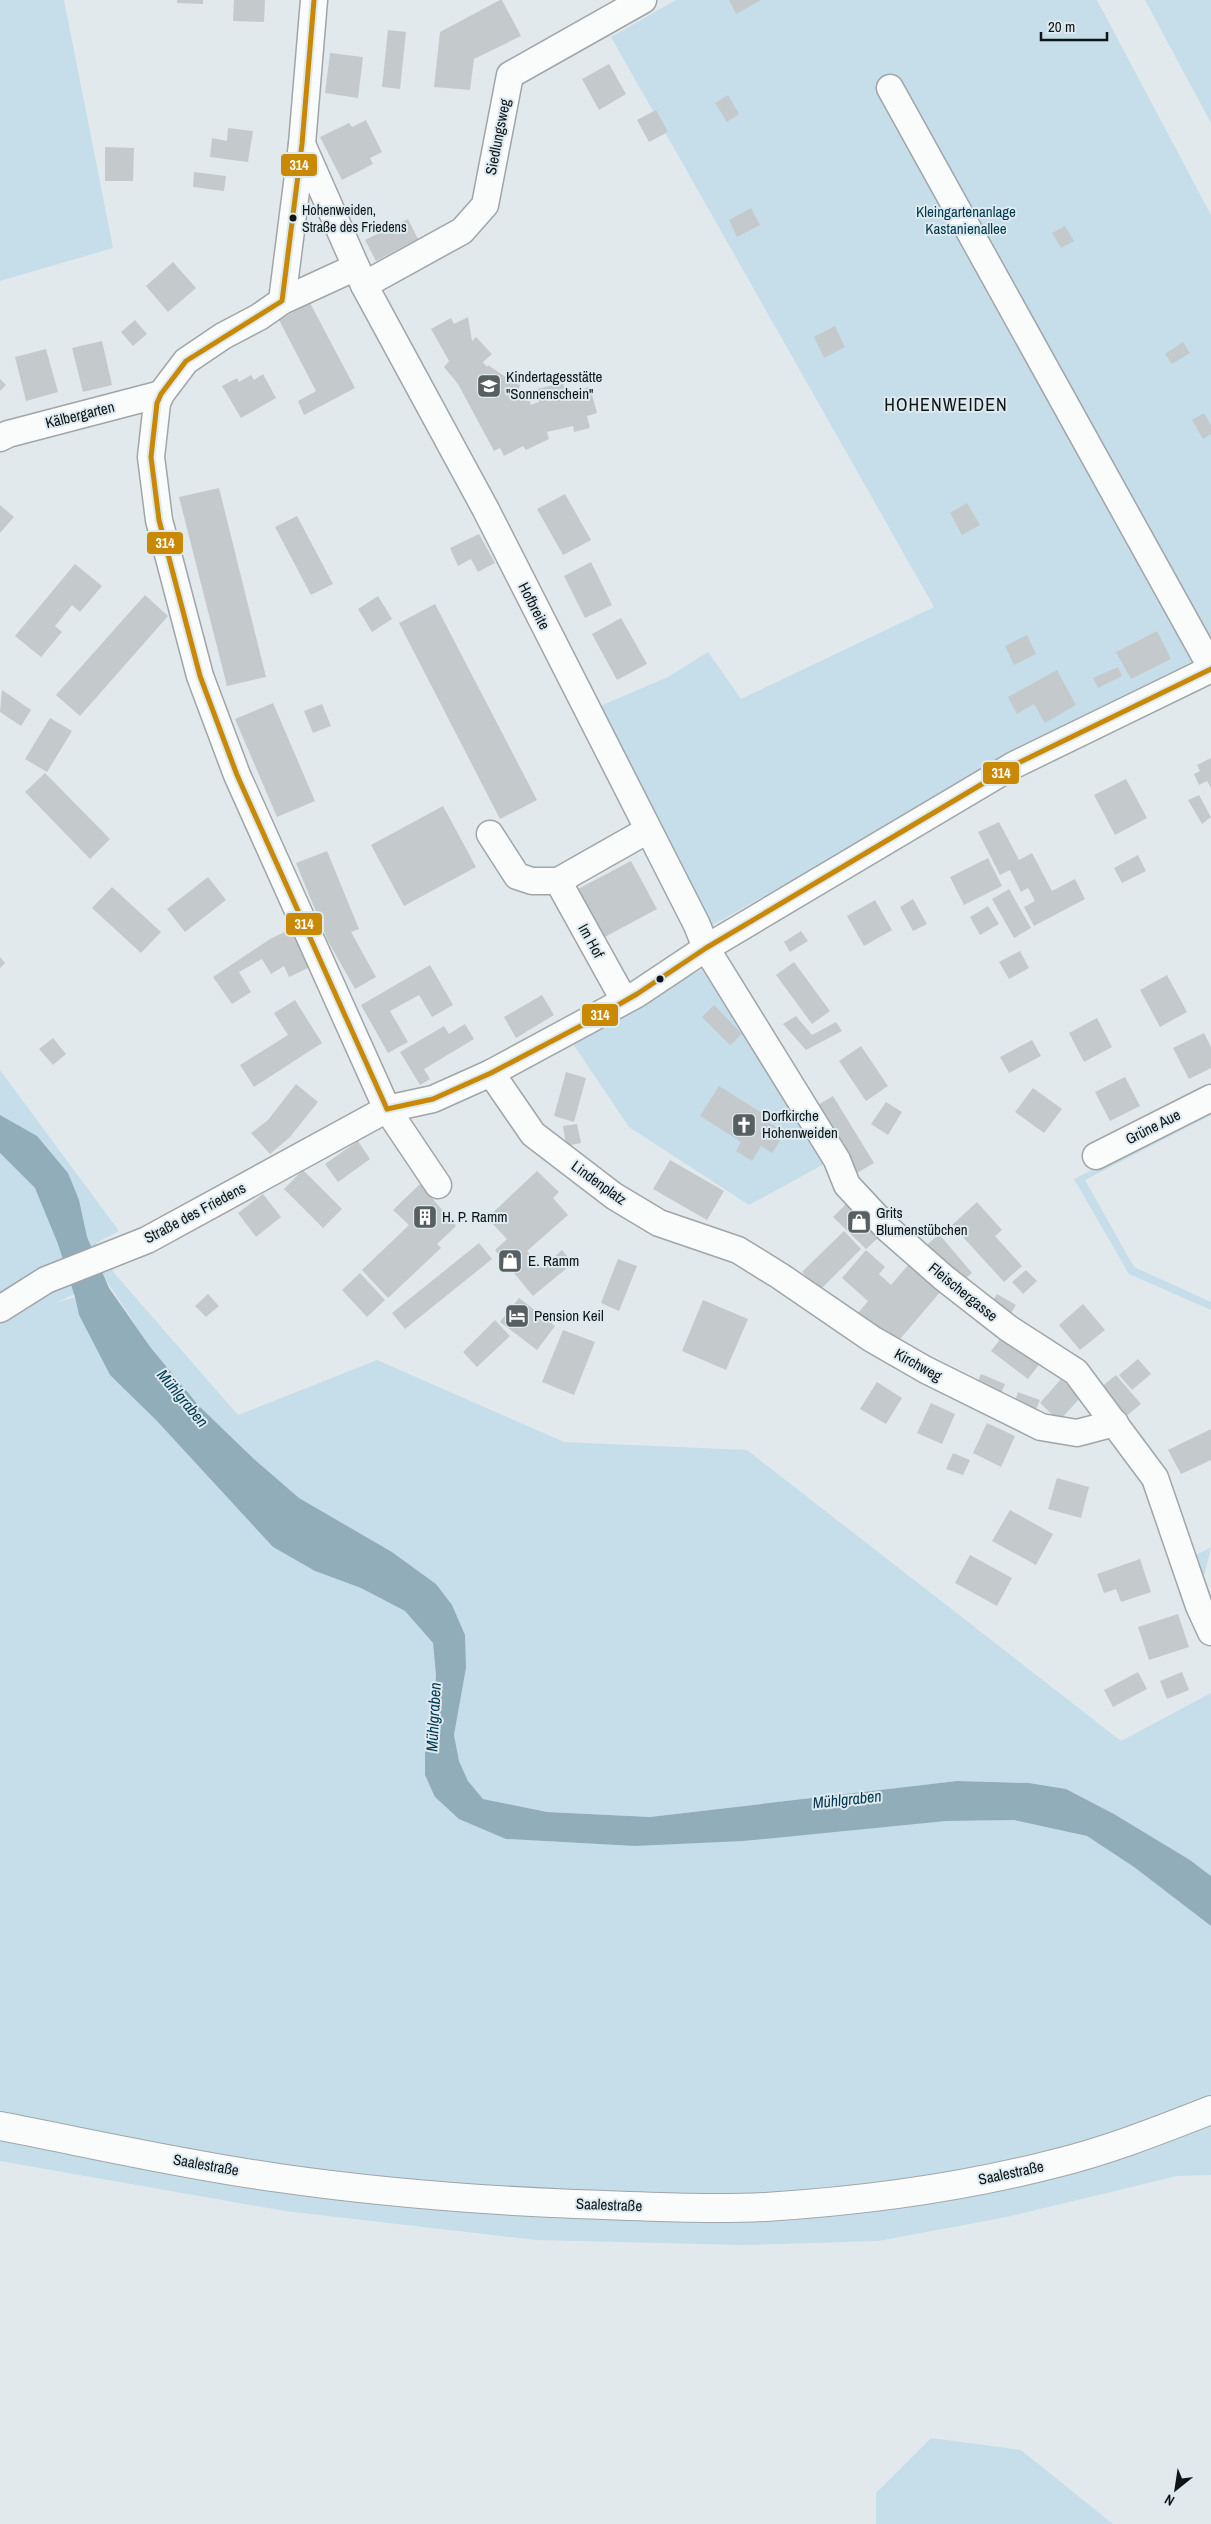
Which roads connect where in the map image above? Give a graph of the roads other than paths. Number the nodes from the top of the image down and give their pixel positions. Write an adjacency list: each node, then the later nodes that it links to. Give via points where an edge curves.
1 (314, 0): 4 (street)
2 (643, 0): 5 (street, Siedlungsweg, via 510,75 485,205 462,231)
3 (890, 88): 9 (street)
4 (302, 144): 5 (street); 6 (street)
5 (360, 276): 6 (street); 10 (street, Hofbreite, via 490,519)
6 (282, 301): 7 (street, via 186,362)
7 (161, 394): 8 (street, Kälbergarten); 17 (street, via 157,403 151,457 159,520 200,676 237,775)
8 (0, 438)
9 (1211, 668): 13 (street, Straße des Friedens, via 1014,765)
10 (648, 830): 12 (street); 13 (street, Hofbreite)
11 (490, 834): 12 (street, via 517,876 532,882)
12 (558, 882): 14 (street, Im Hof)
13 (706, 948): 14 (street, Straße des Friedens); 22 (street, Fleischergasse, via 837,1160 847,1185 887,1228 944,1278 1008,1328 1076,1372)
14 (624, 1000): 15 (street, Straße des Friedens)
15 (491, 1074): 17 (street, Straße des Friedens, via 433,1099); 20 (street, Lindenplatz, via 532,1134 614,1196 659,1223)
16 (1211, 1098): 18 (street, Grüne Aue)
17 (386, 1109): 19 (street); 21 (street, Straße des Friedens, via 147,1240 46,1280)
18 (1096, 1156)
19 (438, 1185)
20 (738, 1250): 22 (street, Kirchweg, via 918,1366 1041,1427 1077,1433)
21 (0, 1309)
22 (1115, 1423): 23 (street, Fleischergasse, via 1154,1478)
23 (1211, 1632)
24 (1211, 2110): 25 (street, Saalestraße, via 1056,2164 986,2179 852,2200 764,2207 512,2202 384,2191 276,2178)
25 (0, 2126)

